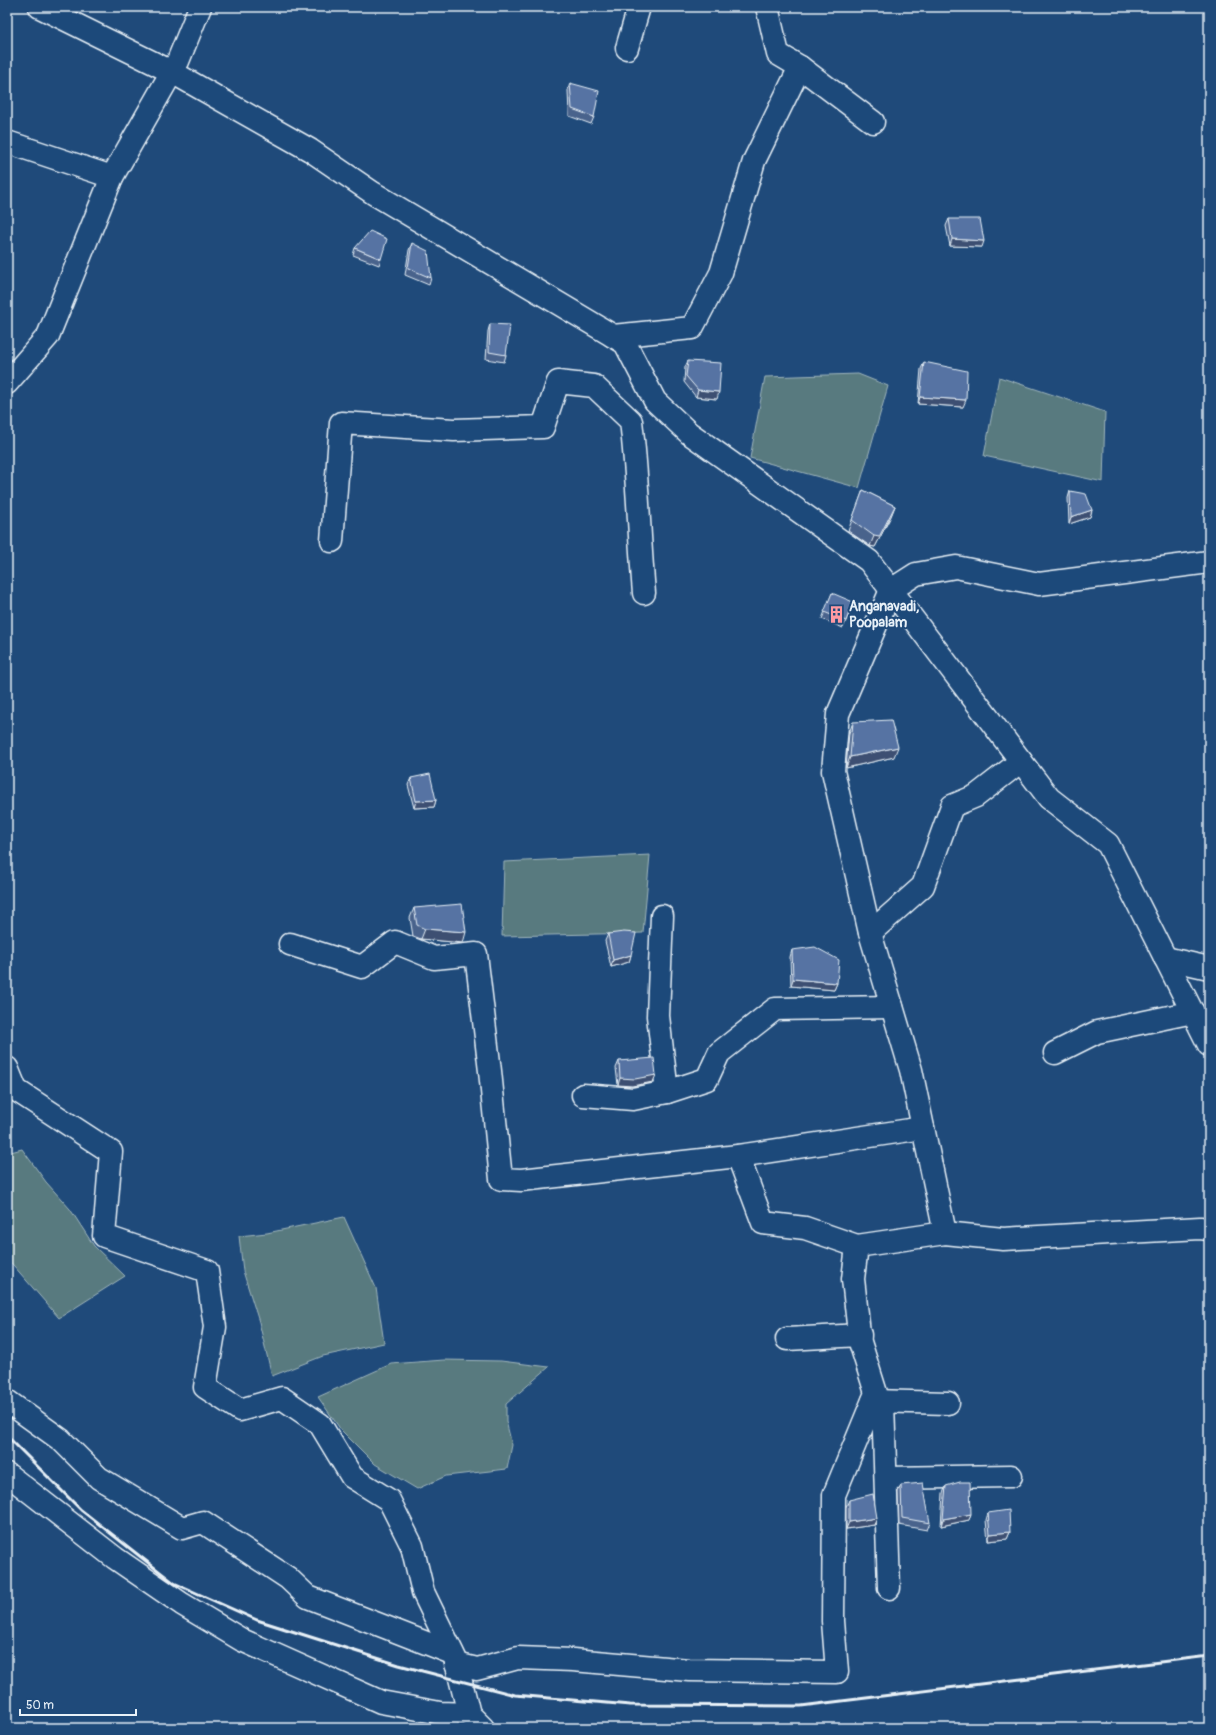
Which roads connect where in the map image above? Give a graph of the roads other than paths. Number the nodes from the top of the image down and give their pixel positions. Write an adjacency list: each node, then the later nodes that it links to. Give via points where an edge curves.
1 (40, 7): 7 (street)
2 (200, 7): 7 (street)
3 (639, 7): 5 (street)
4 (768, 7): 6 (street, via 778,54)
5 (627, 48)
6 (800, 67): 8 (street); 11 (street, via 754,161 721,273 692,328)
7 (172, 72): 10 (street); 11 (street, via 310,150 373,193)
8 (873, 122)
9 (7, 142): 10 (street)
10 (112, 177): 12 (street, via 48,336)
11 (613, 336): 15 (street, via 625,343 655,401 689,433 869,561)
12 (7, 383)
13 (332, 541): 16 (street, via 341,423 454,430 543,427 558,382 594,386 631,420)
14 (1209, 562): 15 (street, via 1039,584 956,567 916,574)
15 (891, 590): 17 (street); 19 (street, via 838,714 833,771)
16 (644, 593)
17 (1021, 761): 19 (street, via 976,796 952,806 923,886); 21 (street, via 1049,798 1108,844)
18 (662, 916): 28 (street, via 658,1016)
19 (870, 933): 23 (street)
20 (290, 944): 31 (street, via 362,967 395,942 434,958 476,954 501,1179 521,1180)
21 (1165, 958): 22 (street); 24 (street)
22 (1209, 968)
23 (892, 1007): 28 (street, via 775,1009 719,1053 707,1079); 30 (street, via 911,1070)
24 (1193, 1012): 25 (street); 26 (street, via 1096,1032)
25 (1209, 1045)
26 (1055, 1053)
27 (7, 1068): 44 (street, via 16,1090 111,1152 104,1236 207,1271 215,1326 205,1387 240,1410 282,1398 320,1424 352,1477 389,1500 412,1546 423,1592)
28 (667, 1092): 29 (street, via 633,1099)
29 (583, 1095)
30 (923, 1128): 31 (street); 33 (street)
31 (738, 1156): 34 (street, via 764,1223 805,1228)
32 (1209, 1229): 33 (street, via 1003,1239)
33 (945, 1233): 34 (street)
34 (857, 1246): 35 (street, via 853,1279)
35 (860, 1334): 36 (street); 38 (street, via 860,1342)
36 (787, 1339)
37 (7, 1401): 44 (street, via 61,1440 99,1478 182,1528 203,1522 288,1578 308,1597)
38 (878, 1401): 39 (street); 42 (street); 44 (street, via 834,1495 833,1621 837,1672 688,1670 518,1658 477,1669)
39 (948, 1404)
40 (7, 1474): 45 (street, via 121,1562 182,1604 242,1640 381,1702)
41 (1011, 1476): 42 (street)
42 (886, 1478): 43 (street)
43 (889, 1588)
44 (454, 1658): 45 (street)
45 (476, 1721)

